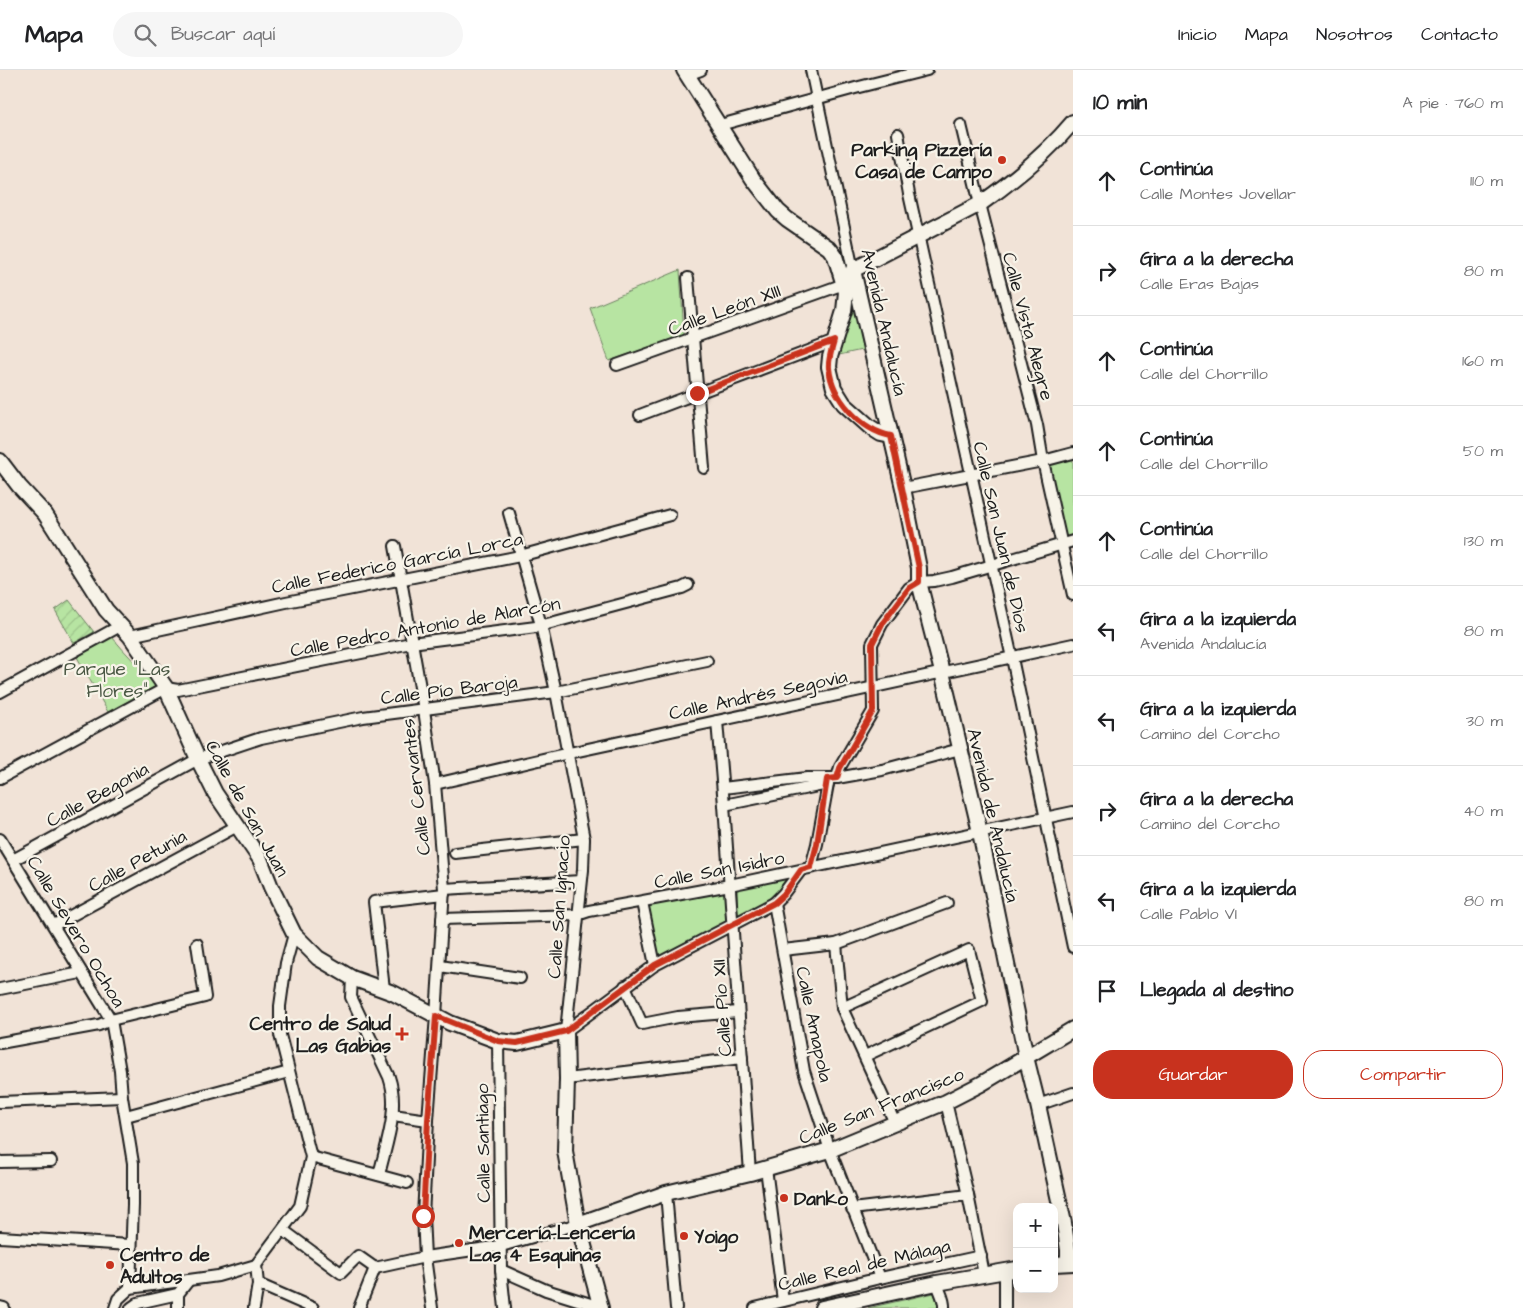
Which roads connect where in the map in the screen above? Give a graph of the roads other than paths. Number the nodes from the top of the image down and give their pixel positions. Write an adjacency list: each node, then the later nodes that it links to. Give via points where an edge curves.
1 (701, 70): 4 (street)
2 (811, 70): 5 (street, Avenida Andalucía)
3 (927, 70): 5 (street)
4 (685, 72): 7 (street)
5 (817, 99): 7 (street); 12 (street, Avenida Andalucía)
6 (1073, 122): 10 (street, via 1024,170)
7 (720, 125): 14 (street, via 752,179 778,211 835,256)
8 (961, 125): 10 (street, Calle Vista Alegre)
9 (898, 134): 11 (street, Calle San Juan de Dios)
10 (980, 204): 11 (street); 23 (street, Calle Vista Alegre, via 1037,425)
11 (919, 235): 12 (street); 25 (street, Calle San Juan de Dios)
12 (853, 270): 20 (street, Avenida Andalucía)
13 (688, 278): 15 (street)
14 (844, 284): 15 (street, Calle León XIII); 16 (street, via 844,311)
15 (693, 339): 17 (street, Calle León XIII); 18 (street)
16 (834, 341): 18 (street); 20 (street, via 829,367 834,388 844,404 870,427)
17 (617, 366)
18 (697, 393): 19 (street); 24 (street)
19 (640, 415)
20 (891, 436): 26 (street, Avenida Andalucía)
21 (1073, 453): 23 (street)
22 (0, 461): 39 (street, Calle de San Juan, via 45,514 106,610)
23 (1043, 461): 25 (street); 30 (street, Calle Vista Alegre)
24 (704, 468)
25 (970, 474): 26 (street); 33 (street, Calle San Juan de Dios)
26 (903, 488): 35 (street, Avenida Andalucía)
27 (508, 513): 32 (street, Calle San Ignacio)
28 (670, 515): 32 (street, Calle Federico García Lorca)
29 (1073, 541): 30 (street)
30 (1061, 544): 33 (street); 37 (street, Calle Vista Alegre)
31 (395, 546): 34 (street, Calle Cervantes)
32 (520, 556): 34 (street, Calle Federico García Lorca); 38 (street, Calle San Ignacio)
33 (991, 565): 35 (street, via 952,577); 42 (street, Calle San Juan de Dios)
34 (400, 579): 39 (street, Calle Federico García Lorca); 40 (street, Calle Cervantes)
35 (919, 582): 44 (street, Avenida de Andalucía); 45 (street, via 909,588 882,624 872,644)
36 (688, 585): 38 (street, Calle Pedro Antonio de Alarcón)
37 (1073, 595)
38 (540, 625): 40 (street, Calle Pedro Antonio de Alarcón); 48 (street, Calle San Ignacio)
39 (125, 631): 46 (street, Calle de San Juan); 47 (street, Calle Federico García Lorca)
40 (411, 644): 46 (street, Calle Pedro Antonio de Alarcón, via 178,690); 49 (street, Calle Cervantes)
41 (1073, 644): 42 (street, Calle Andrés Segovia)
42 (1012, 658): 44 (street, Calle Andrés Segovia); 60 (street, Calle San Juan de Dios)
43 (707, 661): 48 (street, Calle Pío Baroja)
44 (942, 672): 45 (street, Calle Andrés Segovia); 51 (street, Avenida de Andalucía)
45 (873, 687): 50 (street, Calle Andrés Segovia); 55 (street, via 873,711)
46 (166, 688): 53 (street, Calle de San Juan); 54 (street)
47 (0, 692)
48 (556, 692): 49 (street, Calle Pío Baroja); 52 (street, Calle San Ignacio)
49 (424, 710): 53 (street, Calle Pío Baroja, via 363,717 261,738); 56 (street, Calle Cervantes)
50 (717, 721): 52 (street, Calle Andrés Segovia); 57 (street, Calle Pío XII)
51 (960, 749): 55 (street); 62 (street, Avenida de Andalucía)
52 (568, 752): 56 (street, Calle Andrés Segovia); 64 (street, Calle San Ignacio)
53 (198, 759): 61 (street, Calle de San Juan); 66 (street, Calle Begonia)
54 (0, 778)
55 (831, 781): 57 (street, via 807,778); 58 (street); 67 (street, via 817,844)
56 (435, 784): 70 (street, Calle Cervantes)
57 (723, 788): 58 (street, Calle Pío XII)
58 (724, 805): 69 (street, Calle Pío XII)
59 (1073, 812): 60 (street, Calle San Isidro)
60 (1046, 818): 62 (street, Calle San Isidro); 81 (street, Calle San Juan de Dios)
61 (237, 826): 76 (street, Calle Petunia); 78 (street, Calle de San Juan, via 260,859)
62 (980, 832): 67 (street, Calle San Isidro); 100 (street, Avenida de Andalucía)
63 (0, 839): 66 (street, Calle Severo Ochoa)
64 (584, 839): 65 (street); 68 (street, Calle San Ignacio)
65 (455, 853)
66 (13, 860): 76 (street, Calle Severo Ochoa)
67 (806, 869): 69 (street, Calle San Isidro); 72 (street)
68 (581, 881): 70 (street); 74 (street, Calle San Ignacio)
69 (730, 885): 71 (street, Calle San Isidro); 77 (street, Calle Pío XII)
70 (444, 892): 75 (street, Calle Cervantes); 90 (street, via 374,902)
71 (642, 902): 74 (street, Calle San Isidro); 83 (street)
72 (774, 903): 77 (street); 82 (street, Calle Amapola)
73 (947, 903): 80 (street)
74 (578, 915): 75 (street, Calle San Isidro); 96 (street, Calle San Ignacio)
75 (442, 919): 84 (street, Calle Cervantes)
76 (54, 925): 85 (street, Calle Severo Ochoa)
77 (732, 925): 83 (street); 92 (street, Calle Pío XII)
78 (294, 934): 86 (street, Calle de San Juan, via 318,958); 102 (street, via 286,963 279,1028)
79 (197, 944): 94 (street, via 205,997)
80 (836, 944): 82 (street); 91 (street)
81 (1073, 947)
82 (783, 950): 113 (street, Calle Amapola, via 804,1071)
83 (655, 965): 88 (street)
84 (440, 966): 87 (street); 93 (street, Calle Cervantes)
85 (81, 973): 89 (street); 94 (street, Calle Severo Ochoa)
86 (352, 978): 90 (street, Calle de San Juan); 109 (street, via 351,997 393,1089)
87 (520, 978)
88 (625, 986): 92 (street, via 642,1024); 96 (street)
89 (0, 989)
90 (384, 989): 93 (street, Calle de San Juan)
91 (842, 1008): 99 (street); 99 (street, via 969,950 982,1001)
92 (738, 1012): 101 (street, Calle Pío XII)
93 (436, 1016): 97 (street, Calle de San Juan); 111 (street, Calle Cervantes)
94 (111, 1020): 98 (street, via 68,1032); 105 (street, Calle Severo Ochoa)
95 (1073, 1029): 100 (street, Calle San Francisco)
96 (566, 1031): 97 (street, via 517,1043); 103 (street, Calle San Ignacio)
97 (498, 1041): 128 (street, Calle Santiago)
98 (0, 1043)
99 (864, 1056): 112 (street)
100 (1026, 1057): 107 (street, Calle San Francisco); 108 (street)
101 (742, 1058): 103 (street); 118 (street, Calle Pío XII)
102 (289, 1072): 110 (street); 114 (street)
103 (567, 1079): 124 (street, Calle San Ignacio, via 565,1151)
104 (1073, 1093): 108 (street)
105 (122, 1097): 106 (street); 110 (street, Calle Severo Ochoa)
106 (0, 1102)
107 (946, 1102): 112 (street, Calle San Francisco); 122 (street)
108 (1038, 1106): 131 (street, via 1064,1223 1068,1250)
109 (393, 1115): 111 (street); 119 (street)
110 (126, 1116): 127 (street, Calle Severo Ochoa, via 133,1163)
111 (428, 1120): 130 (street, Calle Cervantes, via 423,1216)
112 (895, 1123): 113 (street, Calle San Francisco)
113 (830, 1150): 117 (street, Calle San Francisco); 123 (street, Calle Amapola)
114 (312, 1157): 119 (street); 125 (street, via 300,1206)
115 (51, 1161): 116 (street)
116 (0, 1162)
117 (766, 1168): 118 (street, Calle San Francisco); 143 (street)
118 (750, 1173): 121 (street, Calle San Francisco)
119 (379, 1176): 120 (street)
120 (407, 1183)
121 (666, 1193): 124 (street, Calle San Francisco); 155 (street)
122 (968, 1195): 123 (street); 129 (street)
123 (852, 1209): 137 (street, Calle Amapola)
124 (578, 1224): 128 (street); 154 (street, Calle San Ignacio)
125 (283, 1230): 132 (street); 133 (street, via 341,1273 358,1256)
126 (0, 1237): 127 (street)
127 (130, 1245): 141 (street, Calle Severo Ochoa)
128 (501, 1246): 130 (street); 134 (street, Calle Santiago)
129 (981, 1256): 136 (street); 137 (street, Calle Real de Málaga)
130 (425, 1257): 133 (street); 152 (street, Calle Cervantes)
131 (1065, 1264)
132 (256, 1265): 138 (street); 140 (street)
133 (375, 1268): 151 (street)
134 (500, 1270): 153 (street, Calle Santiago); 154 (street)
135 (1011, 1270): 136 (street, Calle Real de Málaga); 159 (street)
136 (984, 1274): 139 (street, Calle Real de Málaga)
137 (880, 1278): 143 (street, Calle Real de Málaga)
138 (189, 1280): 141 (street); 142 (street)
139 (937, 1283): 157 (street, Calle Real de Málaga); 158 (street, via 945,1302)
140 (258, 1284): 149 (street); 150 (street)
141 (130, 1288): 146 (street, via 118,1299)
142 (178, 1294): 147 (street, via 138,1303); 148 (street)
143 (783, 1301): 156 (street, Calle Real de Málaga)
144 (0, 1307): 145 (street)
145 (4, 1308)
146 (115, 1308)
147 (131, 1308)
148 (178, 1308)
149 (254, 1308)
150 (313, 1308)
151 (359, 1308)
152 (432, 1308)
153 (505, 1308)
154 (600, 1308)
155 (676, 1308)
156 (755, 1308)
157 (822, 1308)
158 (944, 1308)
159 (1005, 1308)

